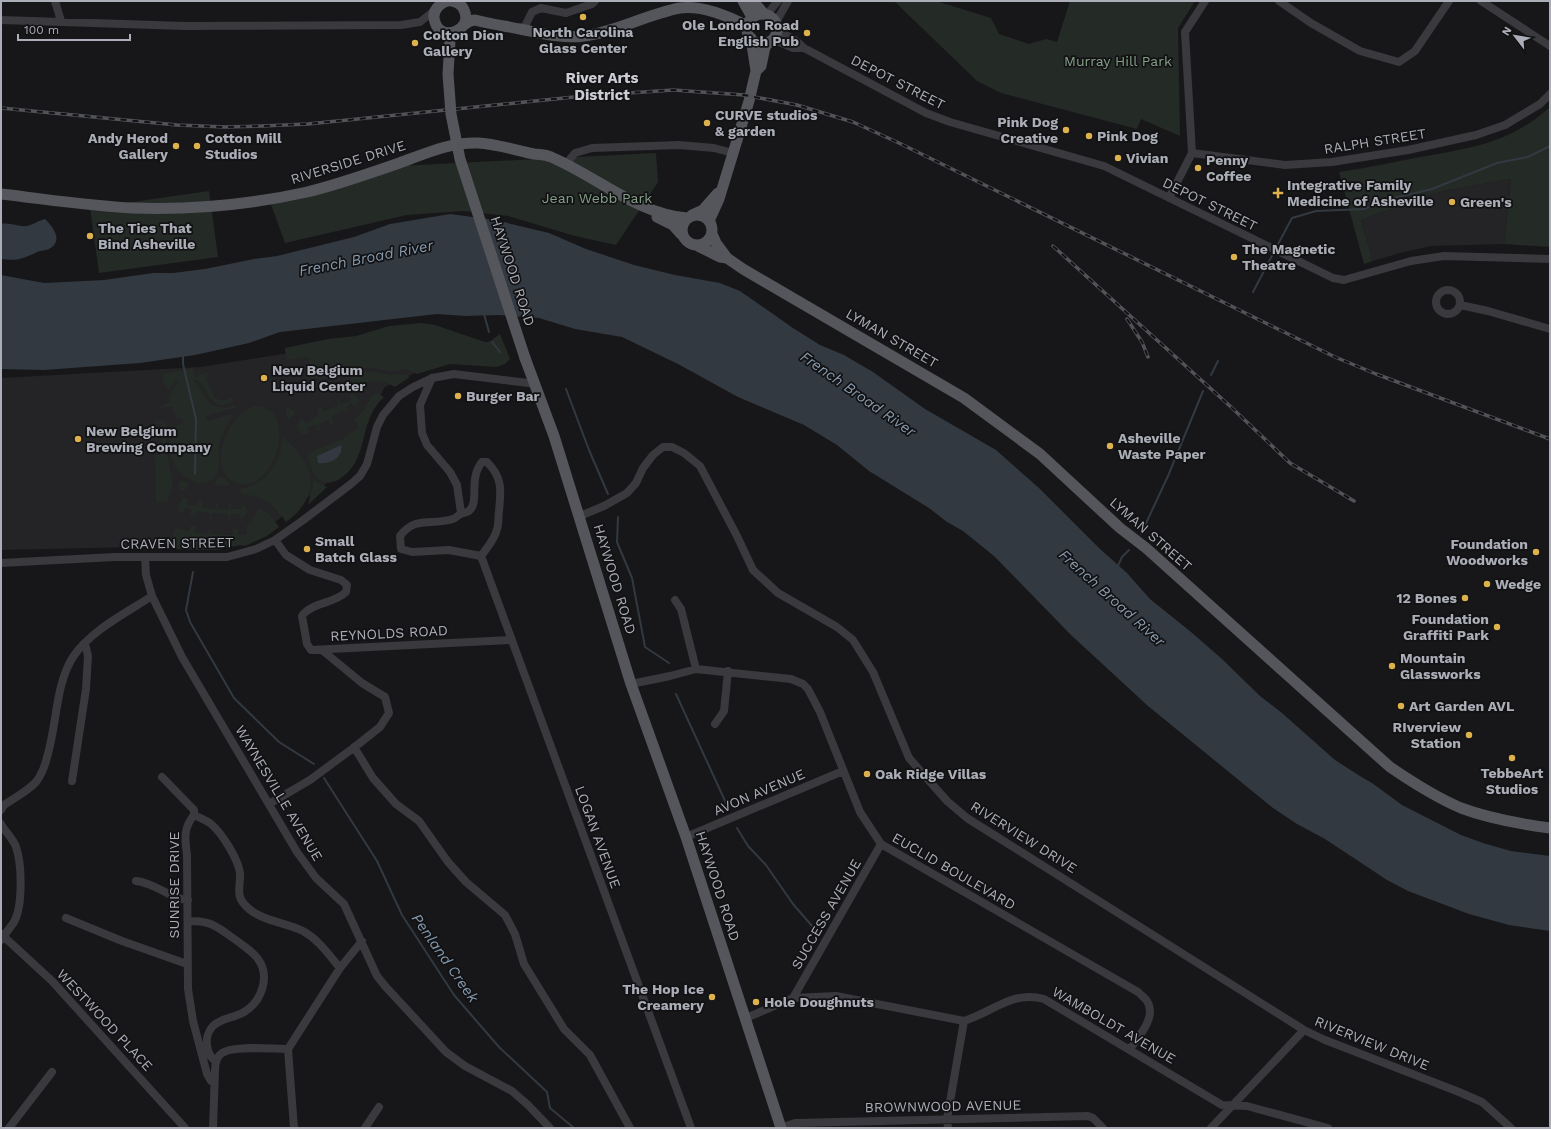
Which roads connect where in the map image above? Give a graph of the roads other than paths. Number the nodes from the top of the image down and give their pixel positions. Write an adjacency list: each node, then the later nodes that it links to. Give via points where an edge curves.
1 (55, 1): 16 (street)
2 (595, 1): 21 (street, via 566,13 541,8 532,12)
3 (743, 1): 18 (main road)
4 (753, 1): 13 (main road)
5 (778, 1): 13 (street)
6 (788, 1): 22 (street)
7 (1205, 1): 29 (street, via 1185,32)
8 (1279, 1): 9 (street, via 1360,51 1399,62 1415,51)
9 (1449, 1)
10 (1480, 1): 25 (street)
11 (447, 3): 12 (main road, via 460,4); 17 (street); 20 (main road, via 434,18)
12 (466, 13): 15 (main road); 19 (main road)
13 (765, 14): 18 (main road, via 760,14); 22 (main road, via 771,16)
14 (1, 20): 16 (street)
15 (475, 20): 19 (main road); 21 (main road)
16 (61, 21): 17 (street, via 184,26 401,25)
17 (420, 22): 20 (street)
18 (750, 22): 21 (main road, via 735,20 705,9 681,8 582,36 552,35); 24 (main road)
19 (464, 25): 23 (main road)
20 (436, 26): 23 (main road)
21 (523, 30)
22 (774, 33): 24 (main road, via 759,44); 26 (main road, via 765,47 761,66); 34 (street, DEPOT STREET, via 793,48 804,48 938,118 1104,166)
23 (450, 37): 45 (main road, HAYWOOD ROAD, bridge, via 448,74 460,159 525,358)
24 (750, 38): 26 (main road)
25 (1550, 46)
26 (756, 71): 28 (main road)
27 (1550, 94): 29 (street, RALPH STREET, via 1523,116 1499,128 1408,150 1332,162 1285,165)
28 (733, 153): 31 (street, via 714,148 679,145 592,148 575,153); 32 (main road)
29 (1192, 153): 34 (street)
30 (534, 154): 31 (main road, RIVERSIDE DRIVE, via 545,155); 33 (main road, RIVERSIDE DRIVE, via 478,143 450,146 327,187 250,203 220,206 130,208); 37 (main road, RIVERSIDE DRIVE, via 609,195 668,221)
31 (566, 164): 35 (main road, RIVERSIDE DRIVE, via 632,200 671,215)
32 (723, 187): 35 (main road, via 708,205); 36 (main road)
33 (1, 194)
34 (1169, 198): 41 (street, DEPOT STREET, via 1324,275 1340,280 1411,261 1444,256)
35 (690, 216): 36 (main road, via 701,215); 37 (main road, via 682,225)
36 (709, 221): 38 (main road)
37 (682, 234): 39 (main road, via 689,244)
38 (712, 234): 39 (main road, via 706,242); 40 (main road, LYMAN STREET)
39 (698, 246): 40 (main road, LYMAN STREET)
40 (727, 258): 69 (main road, LYMAN STREET, via 964,398 1040,454 1390,767 1461,808 1503,821)
41 (1550, 259)
42 (1460, 305): 43 (street)
43 (1550, 329)
44 (432, 378): 45 (street, CRAVEN STREET, via 454,374); 46 (street, via 420,405 422,433 427,445 450,472 456,485); 48 (street, CRAVEN STREET, via 399,396 389,407 377,427 367,464 360,476)
45 (536, 384): 47 (main road, HAYWOOD ROAD)
46 (462, 513): 50 (street, via 455,518 434,523 411,524 400,536 401,549 412,552 449,550); 50 (street, via 468,513 473,508 474,480 478,467 482,462 488,462 498,476 502,489 497,530)
47 (580, 516): 59 (main road, HAYWOOD ROAD); 83 (street, RIVERVIEW DRIVE, via 627,493 653,455 663,447 672,447 684,453 700,466 753,570 778,593 838,627 854,640 873,672 909,758 948,801 967,818)
48 (275, 540): 49 (street, CRAVEN STREET, via 256,549 227,557); 56 (street, via 292,559 310,570 341,580 346,585 346,592 341,597 306,610 302,616 307,644 311,650)
49 (145, 556): 51 (street, CRAVEN STREET); 52 (street, WAYNESVILLE AVENUE, via 146,575)
50 (481, 556): 54 (street, LOGAN AVENUE)
51 (1, 563)
52 (152, 596): 55 (street, via 95,633); 65 (street, WAYNESVILLE AVENUE, via 182,657)
53 (675, 600): 57 (street, via 681,608)
54 (512, 640): 56 (street, REYNOLDS ROAD); 99 (street, LOGAN AVENUE)
55 (84, 644): 64 (street, via 88,656 86,689); 66 (street, via 66,670 51,745 41,775 35,783 4,805)
56 (322, 650): 61 (street, REYNOLDS ROAD, via 362,683 385,697 390,713 380,727)
57 (696, 669): 58 (street, EUCLID BOULEVARD); 59 (street, EUCLID BOULEVARD)
58 (728, 672): 60 (street, via 724,711); 62 (street, EUCLID BOULEVARD, via 791,679 803,684 820,712)
59 (631, 684): 70 (main road, HAYWOOD ROAD)
60 (715, 724)
61 (354, 747): 65 (street, REYNOLDS ROAD, via 310,780); 98 (street, via 373,778 396,804 419,821 448,862 466,882 505,915 515,934 524,964 564,1029 590,1055)
62 (843, 771): 70 (street, AVON AVENUE); 71 (street, EUCLID BOULEVARD, via 860,812)
63 (162, 777): 67 (street, via 194,810)
64 (72, 781)
65 (269, 804): 77 (street, WAYNESVILLE AVENUE, via 297,852 316,878 344,904)
66 (1, 810)
67 (194, 815): 73 (street, SUNRISE DRIVE, via 189,820 184,834); 79 (street, SUNRISE DRIVE, via 211,824 232,850 240,871 238,894 245,906 257,914 310,935)
68 (1, 824): 76 (street, via 15,846 20,872 18,910 14,922)
69 (1550, 828)
70 (686, 838): 81 (main road, HAYWOOD ROAD)
71 (881, 844): 80 (street, SUCCESS AVENUE); 85 (street, EUCLID BOULEVARD, via 1147,1000 1150,1007 1148,1021)
72 (136, 881): 73 (street, via 150,883 179,899)
73 (188, 900): 75 (street, SUNRISE DRIVE)
74 (66, 918): 78 (street)
75 (188, 921): 78 (street, SUNRISE DRIVE); 86 (street, via 206,921 220,928 255,955 263,970 261,992 252,1006 243,1013 219,1021 210,1029 208,1048 210,1056)
76 (2, 937): 93 (street, WESTWOOD PLACE, via 52,981)
77 (362, 941): 79 (street); 97 (street, WAYNESVILLE AVENUE, via 371,964 384,986 446,1052 465,1066 512,1091)
78 (187, 964): 88 (street, SUNRISE DRIVE, via 193,1021 207,1074 211,1081)
79 (340, 968): 84 (street)
80 (793, 998): 81 (street); 82 (street, via 836,996)
81 (746, 1018): 100 (main road, HAYWOOD ROAD)
82 (964, 1021): 85 (street, WAMBOLDT AVENUE, via 1014,998 1034,996 1044,999); 91 (street)
83 (1304, 1030): 89 (street); 105 (street, RIVERVIEW DRIVE, via 1482,1102)
84 (288, 1049): 86 (street, via 241,1049 223,1053); 95 (street)
85 (1130, 1049): 89 (street, WAMBOLDT AVENUE, via 1222,1105)
86 (216, 1061): 88 (street)
87 (52, 1072): 92 (street)
88 (214, 1081): 94 (street)
89 (1233, 1106): 103 (street); 104 (street, WAMBOLDT AVENUE, via 1247,1106)
90 (378, 1107): 96 (street)
91 (947, 1119): 100 (street, BROWNWOOD AVENUE, via 794,1123); 101 (street); 102 (street, BROWNWOOD AVENUE, via 1088,1116 1094,1118)
92 (9, 1128)
93 (185, 1128)
94 (213, 1128)
95 (294, 1128)
96 (365, 1128)
97 (550, 1128)
98 (630, 1128)
99 (691, 1128)
100 (781, 1128)
101 (948, 1128)
102 (1103, 1128)
103 (1211, 1128)
104 (1328, 1128)
105 (1511, 1128)

